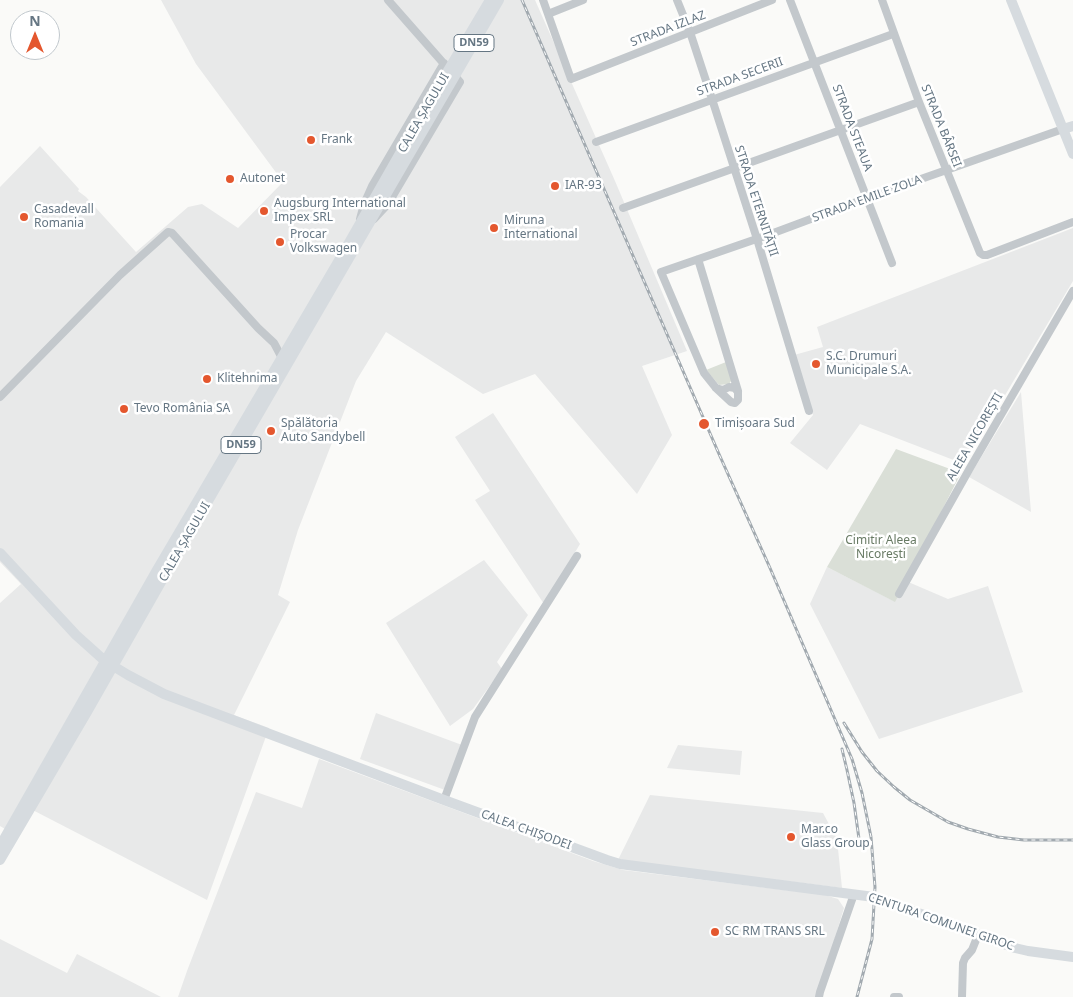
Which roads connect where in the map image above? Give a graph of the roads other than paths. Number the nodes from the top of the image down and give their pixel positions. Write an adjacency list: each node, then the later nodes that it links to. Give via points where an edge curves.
1 (388, 0): 15 (street)
2 (490, 0): 16 (main road, CALEA ȘAGULUI / DN59)
3 (499, 0): 16 (main road, CALEA ȘAGULUI / DN59)
4 (543, 0): 11 (street)
5 (583, 0): 11 (street)
6 (677, 0): 12 (street, STRADA ETERNITĂȚII)
7 (772, 0): 12 (street, STRADA IZLAZ)
8 (790, 0): 14 (street, STRADA STEAUA)
9 (882, 0): 13 (street, STRADA BÂRSEI)
10 (1011, 0): 19 (main road)
11 (548, 14): 12 (street, STRADA IZLAZ, via 571,78)
12 (690, 32): 17 (street, STRADA ETERNITĂȚII)
13 (893, 34): 14 (street, STRADA SECERII); 18 (street, STRADA BÂRSEI)
14 (814, 62): 17 (street, STRADA SECERII); 20 (street, STRADA STEAUA)
15 (444, 63): 28 (street, CALEA ȘAGULUI, via 372,186 364,204); 28 (street, CALEA ȘAGULUI, via 460,82 388,204)
16 (445, 83): 28 (main road, CALEA ȘAGULUI / DN59)
17 (712, 99): 21 (street, STRADA SECERII); 23 (street, STRADA ETERNITĂȚII)
18 (919, 102): 20 (street); 24 (street, STRADA BÂRSEI)
19 (1068, 127): 22 (main road); 24 (street, STRADA EMILE ZOLA)
20 (840, 129): 23 (street); 25 (street, STRADA STEAUA)
21 (596, 142)
22 (1073, 154)
23 (734, 169): 26 (street); 29 (street, STRADA ETERNITĂȚII)
24 (947, 171): 25 (street, STRADA EMILE ZOLA); 27 (street, STRADA BÂRSEI, via 982,254 987,255)
25 (867, 198): 29 (street, STRADA EMILE ZOLA); 31 (street, STRADA STEAUA)
26 (623, 208)
27 (1073, 222)
28 (364, 225): 34 (main road, CALEA ȘAGULUI / DN59); 44 (main road, CALEA ȘAGULUI / DN59)
29 (757, 239): 30 (street, STRADA EMILE ZOLA); 40 (street, STRADA ETERNITĂȚII)
30 (698, 259): 36 (street); 37 (street, STRADA EMILE ZOLA, via 661,272 701,367)
31 (892, 263)
32 (1073, 292): 43 (street, ALEEA NICOREȘTI)
33 (274, 343): 34 (street); 35 (street); 38 (street, via 170,231 120,276)
34 (289, 345): 35 (main road, CALEA ȘAGULUI / DN59)
35 (282, 358): 44 (main road, CALEA ȘAGULUI / DN59, via 202,493)
36 (730, 385): 37 (street, via 722,390); 39 (street, via 724,393); 39 (street, via 738,391 739,398 731,403)
37 (716, 388): 39 (street)
38 (0, 396)
39 (726, 398)
40 (809, 411)
41 (0, 553): 44 (main road, CALEA CHIȘODEI, via 76,635)
42 (577, 556): 45 (street, via 475,717)
43 (899, 594)
44 (109, 664): 45 (main road, CALEA CHIȘODEI, via 164,694); 46 (main road, CALEA ȘAGULUI / DN59); 47 (main road, CALEA ȘAGULUI / DN59)
45 (444, 800): 48 (main road, CALEA CHIȘODEI, via 620,864)
46 (0, 846)
47 (0, 860)
48 (854, 894): 49 (main road, CENTURA COMUNEI GIROC, via 885,900); 51 (street)
49 (978, 935): 50 (main road, CENTURA COMUNEI GIROC, via 1015,948); 54 (street, via 963,963)
50 (1073, 957)
51 (820, 997)
52 (894, 997): 53 (street)
53 (899, 997)
54 (962, 997)

